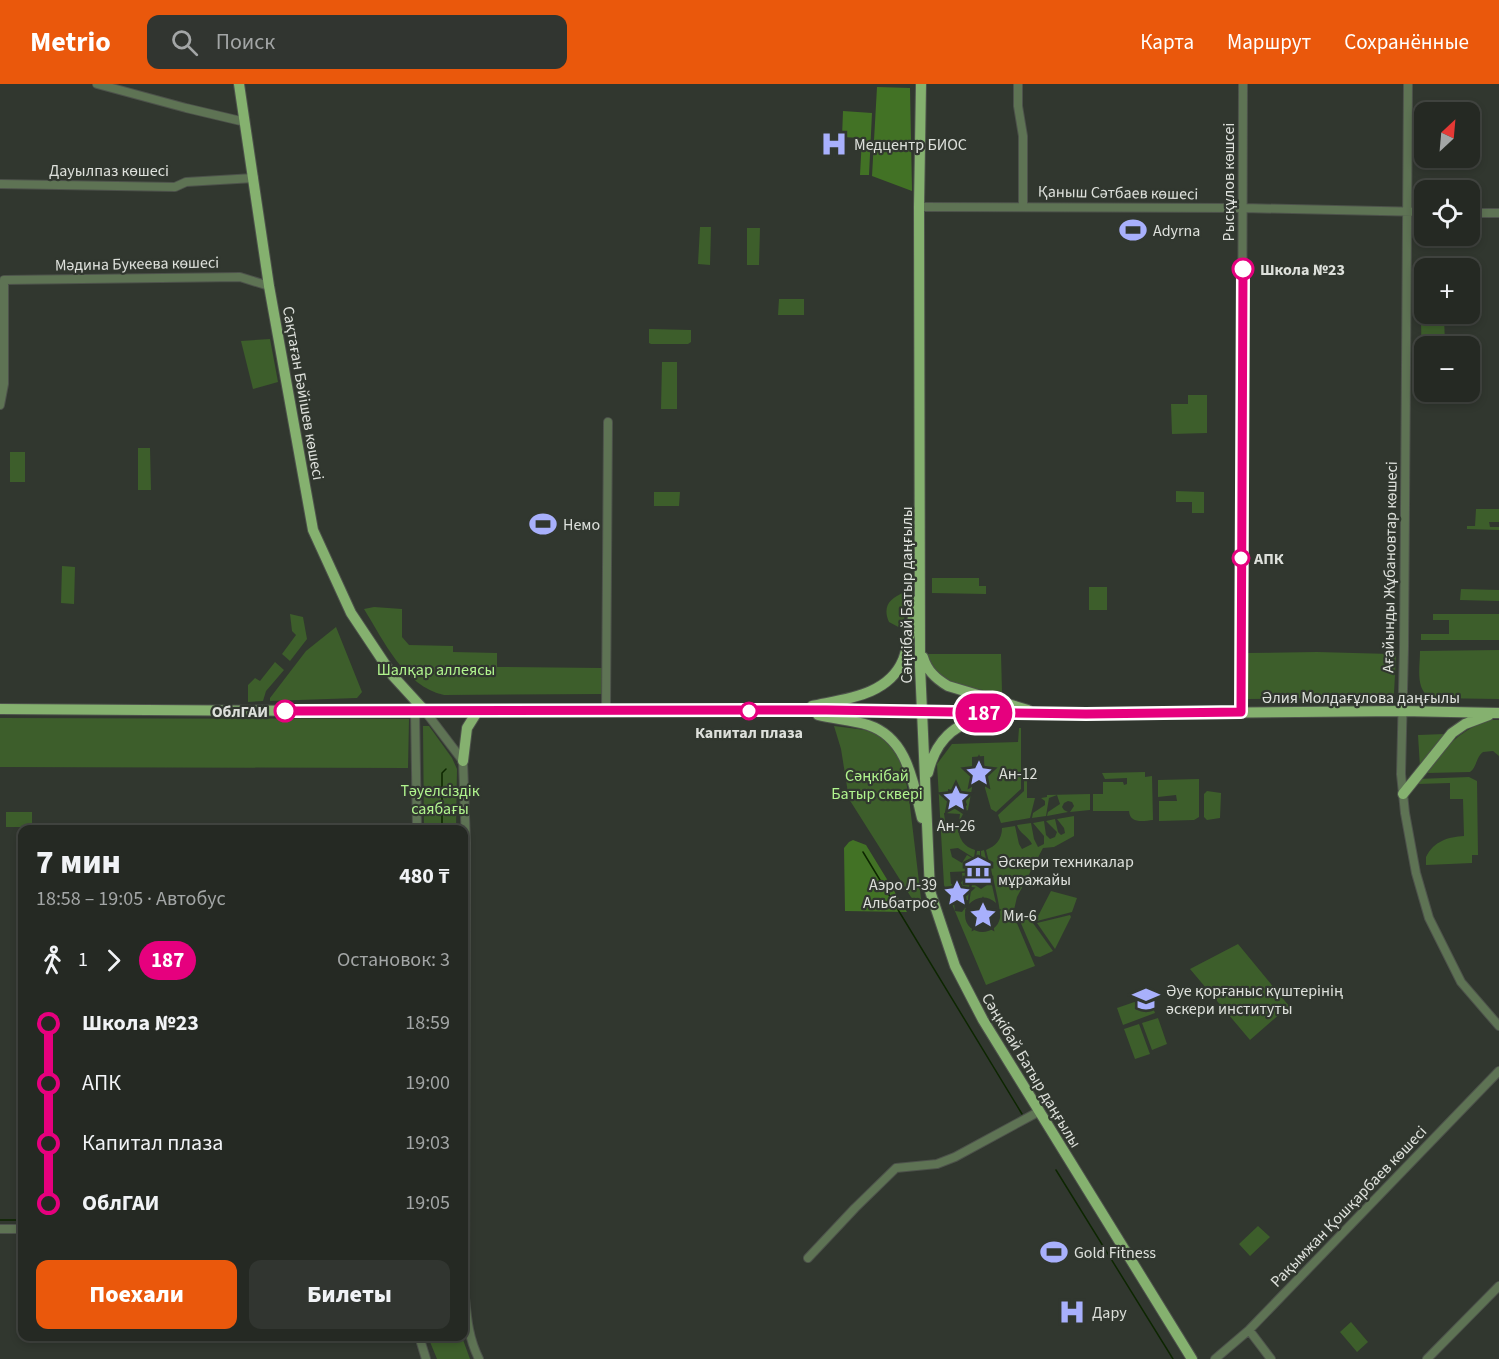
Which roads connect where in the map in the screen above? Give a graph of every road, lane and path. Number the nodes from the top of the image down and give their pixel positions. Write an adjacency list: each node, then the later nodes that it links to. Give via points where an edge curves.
1 (97, 84): 7 (street)
2 (239, 84): 7 (main road, Сақтаған Бәйішев көшесі)
3 (921, 84): 10 (main road, Сәңкібай Батыр даңғылы)
4 (1018, 84): 11 (street)
5 (1243, 84): 12 (street, Рысқұлов көшсеі)
6 (1408, 84): 13 (street, Ағайынды Жұбановтар көшесі)
7 (246, 122): 8 (main road, Сақтаған Бәйішев көшесі)
8 (254, 178): 9 (street, Дауылпаз көшесі, via 186,182 175,187); 17 (main road, Сақтаған Бәйішев көшесі)
9 (0, 184)
10 (919, 207): 11 (street, Қаныш Сәтбаев көшесі); 20 (main road, Сәңкібай Батыр даңғылы)
11 (1023, 207): 12 (street, Қаныш Сәтбаев көшесі)
12 (1243, 208): 13 (street, Қаныш Сәтбаев көшесі); 29 (street, Рысқұлов көшсеі)
13 (1407, 212): 14 (street, Қаныш Сәтбаев көшесі); 25 (street, Ағайынды Жұбановтар көшесі)
14 (1414, 212)
15 (1480, 213): 16 (street)
16 (1499, 213)
17 (269, 286): 18 (street, Мәдина Букеева көшесі, via 240,277 4,280 4,384); 23 (main road, Сақтаған Бәйішев көшесі, via 313,530 351,613)
18 (0, 405)
19 (608, 422): 27 (street)
20 (921, 579): 21 (main road, Сәңкібай Батыр даңғылы); 24 (main road, via 905,653 892,678 867,692)
21 (921, 638): 28 (main road, Сәңкібай Батыр даңғылы); 32 (main road, via 924,662 948,686)
22 (0, 709): 23 (main road, Әлия Молдағұлова даңғылы)
23 (420, 711): 26 (main road, Әлия Молдағұлова даңғылы); 33 (street); 36 (street)
24 (794, 711): 27 (main road, Әлия Молдағұлова даңғылы); 28 (main road, Әлия Молдағұлова даңғылы); 38 (main road, via 868,725 894,741 908,765)
25 (1402, 711): 29 (main road, Әлия Молдағұлова даңғылы); 30 (main road, Әлия Молдағұлова даңғылы); 35 (street, Ағайынды Жұбановтар көшесі)
26 (477, 712): 27 (main road, Әлия Молдағұлова даңғылы); 33 (main road, via 467,728)
27 (606, 712)
28 (922, 712): 31 (main road, Әлия Молдағұлова даңғылы); 34 (main road, Сәңкібай Батыр даңғылы)
29 (1241, 712): 32 (main road, Әлия Молдағұлова даңғылы)
30 (1497, 713): 35 (main road, via 1452,732)
31 (1021, 714): 32 (main road, Әлия Молдағұлова даңғылы); 34 (main road, via 968,722 946,735 932,760)
32 (1042, 714)
33 (464, 761): 37 (street)
34 (925, 788): 38 (main road, Сәңкібай Батыр даңғылы)
35 (1403, 794): 39 (street, Ағайынды Жұбановтар көшесі, via 1416,873 1430,918 1461,982)
36 (417, 825)
37 (465, 825)
38 (927, 837): 41 (main road, Сәңкібай Батыр даңғылы, via 930,891 955,966)
39 (1499, 1026)
40 (1499, 1071): 47 (street, Рақымжан Қошқарбаев көшесі)
41 (1038, 1112): 44 (street, via 955,1157 937,1164 896,1168); 51 (main road, Сәңкібай Батыр даңғылы)
42 (0, 1229): 43 (street)
43 (18, 1229)
44 (808, 1258)
45 (1499, 1286): 54 (street)
46 (468, 1328): 50 (street)
47 (1249, 1330): 52 (street, Рақымжан Қошқарбаев көшесі); 53 (street)
48 (421, 1341): 49 (street)
49 (426, 1359)
50 (479, 1359)
51 (1192, 1359)
52 (1215, 1359)
53 (1271, 1359)
54 (1427, 1359)

